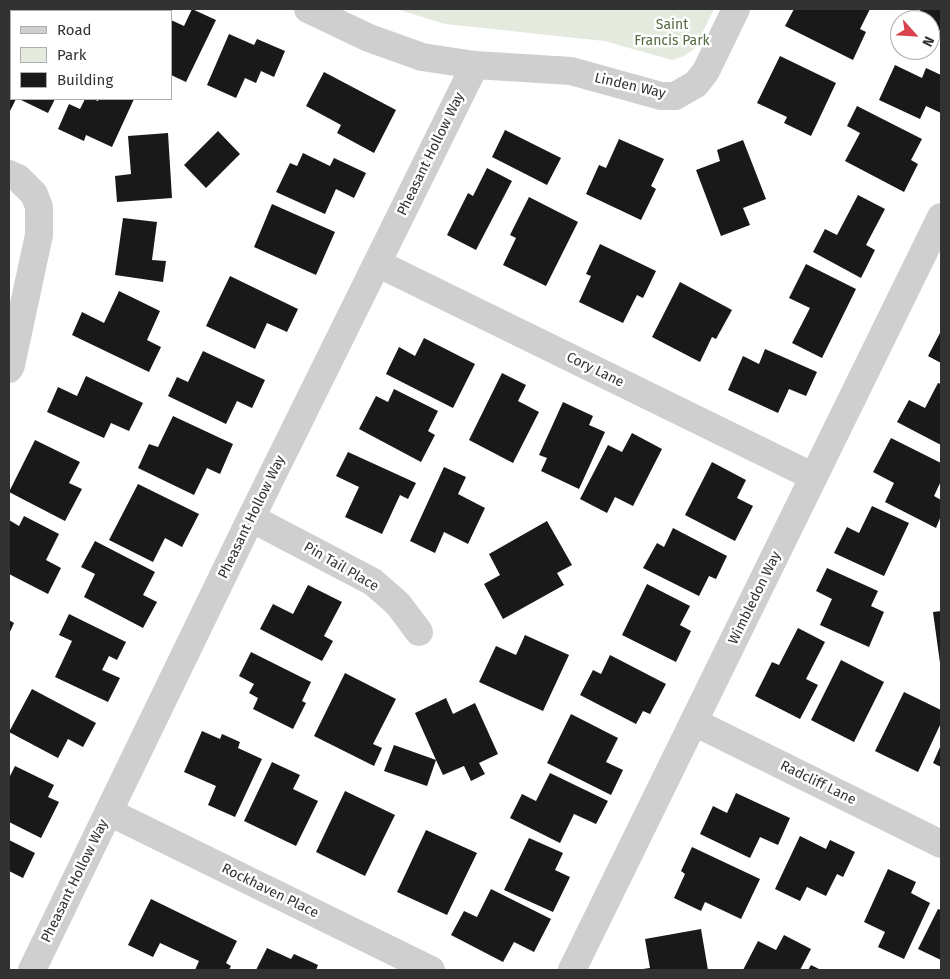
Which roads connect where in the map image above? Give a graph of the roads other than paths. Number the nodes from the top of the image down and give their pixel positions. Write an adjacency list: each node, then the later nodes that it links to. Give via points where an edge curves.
1 (308, 9): 3 (street, Linden Way, via 369,38 422,58)
2 (736, 9): 3 (street, Linden Way, via 706,71 696,84 675,96 661,96 571,71)
3 (475, 65): 6 (street, Pheasant Hollow Way)
4 (9, 174): 7 (street, via 34,194 39,207 39,235)
5 (940, 223): 8 (street, Wimbledon Way)
6 (377, 263): 8 (street, Cory Lane); 9 (street, Pheasant Hollow Way)
7 (9, 369)
8 (814, 477): 11 (street, Wimbledon Way)
9 (251, 518): 10 (street, Pin Tail Place, via 373,582 398,604); 12 (street, Pheasant Hollow Way)
10 (419, 632)
11 (694, 722): 13 (street, Radcliff Lane); 16 (street, Wimbledon Way)
12 (109, 812): 14 (street, Pheasant Hollow Way); 15 (street, Rockhaven Place)
13 (941, 844)
14 (32, 970)
15 (431, 970)
16 (572, 970)

